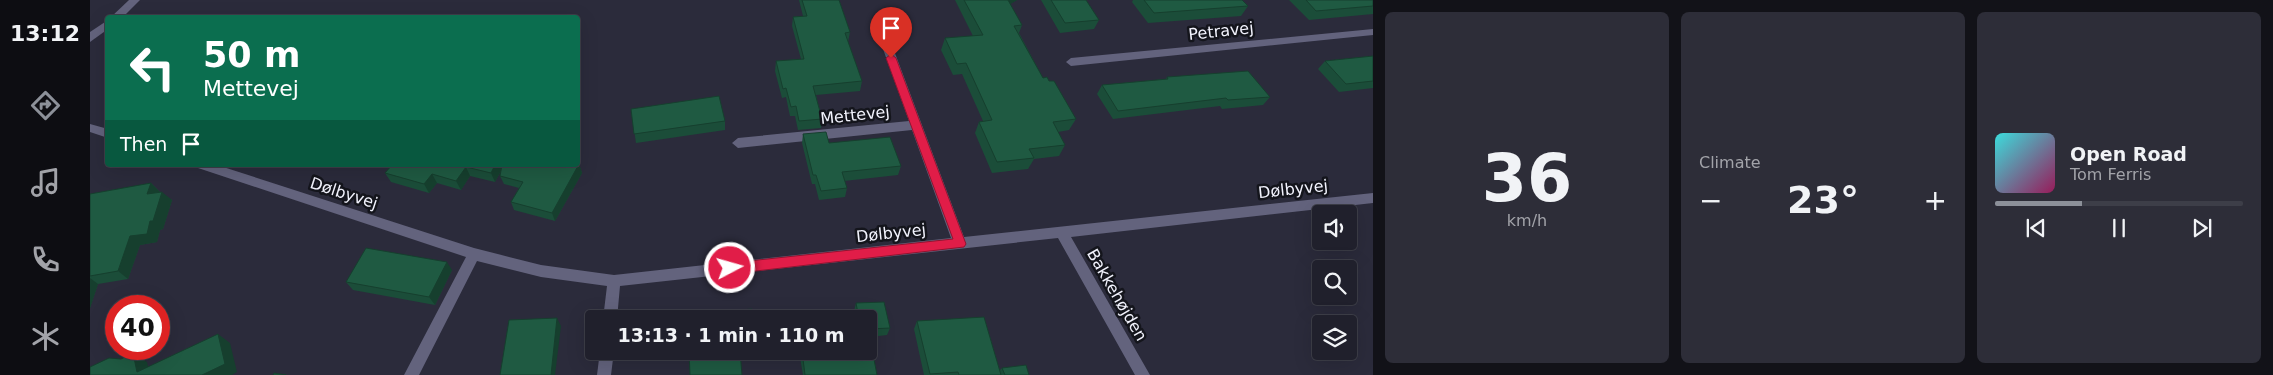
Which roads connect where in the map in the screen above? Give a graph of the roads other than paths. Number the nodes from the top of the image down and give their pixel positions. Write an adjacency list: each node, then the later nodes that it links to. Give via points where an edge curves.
1 (135, 0): 2 (street)
2 (118, 15)
3 (879, 24): 8 (street, Mettevej)
4 (105, 26): 6 (street)
5 (1373, 32): 7 (street, Petravej)
6 (90, 38)
7 (1071, 62)
8 (916, 125): 11 (street, Mettevej); 15 (street, Mettevej)
9 (90, 128): 10 (street)
10 (105, 133)
11 (738, 143)
12 (208, 167): 16 (street, Dølbyvej)
13 (1373, 198): 14 (street, Dølbyvej)
14 (1061, 232): 15 (street, Dølbyvej); 22 (street, Bakkehøjden)
15 (960, 244): 17 (street, Dølbyvej)
16 (474, 254): 17 (street, Dølbyvej, via 541,271); 20 (street)
17 (614, 281): 18 (street)
18 (611, 310)
19 (606, 360): 21 (street)
20 (411, 375)
21 (604, 375)
22 (1143, 375)

